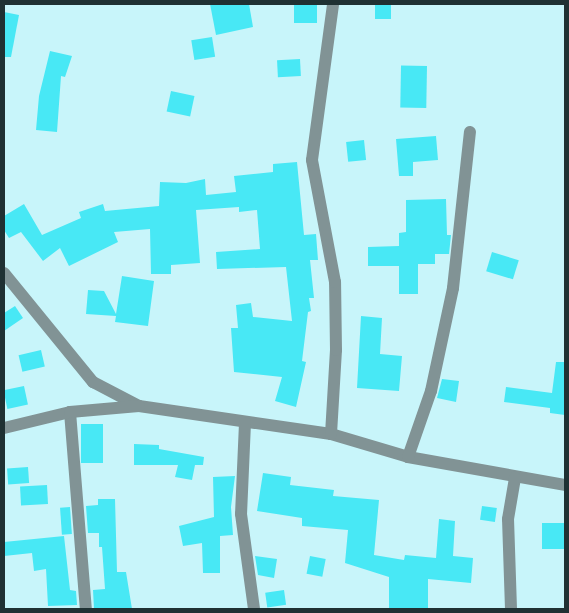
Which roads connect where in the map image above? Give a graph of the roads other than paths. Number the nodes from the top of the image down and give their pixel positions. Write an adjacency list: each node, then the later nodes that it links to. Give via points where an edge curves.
1 (333, 4): 8 (street, via 312,160 334,282 336,350)
2 (470, 132): 9 (street, via 453,288 431,391)
3 (4, 273): 4 (street, via 93,382)
4 (138, 406): 5 (street); 6 (street)
5 (70, 412): 7 (street); 12 (street)
6 (245, 423): 8 (street); 13 (street, via 241,514)
7 (4, 428)
8 (331, 434): 9 (street)
9 (408, 457): 10 (street)
10 (515, 478): 11 (street); 14 (street, via 508,519)
11 (565, 485)
12 (86, 609)
13 (254, 609)
14 (511, 609)

